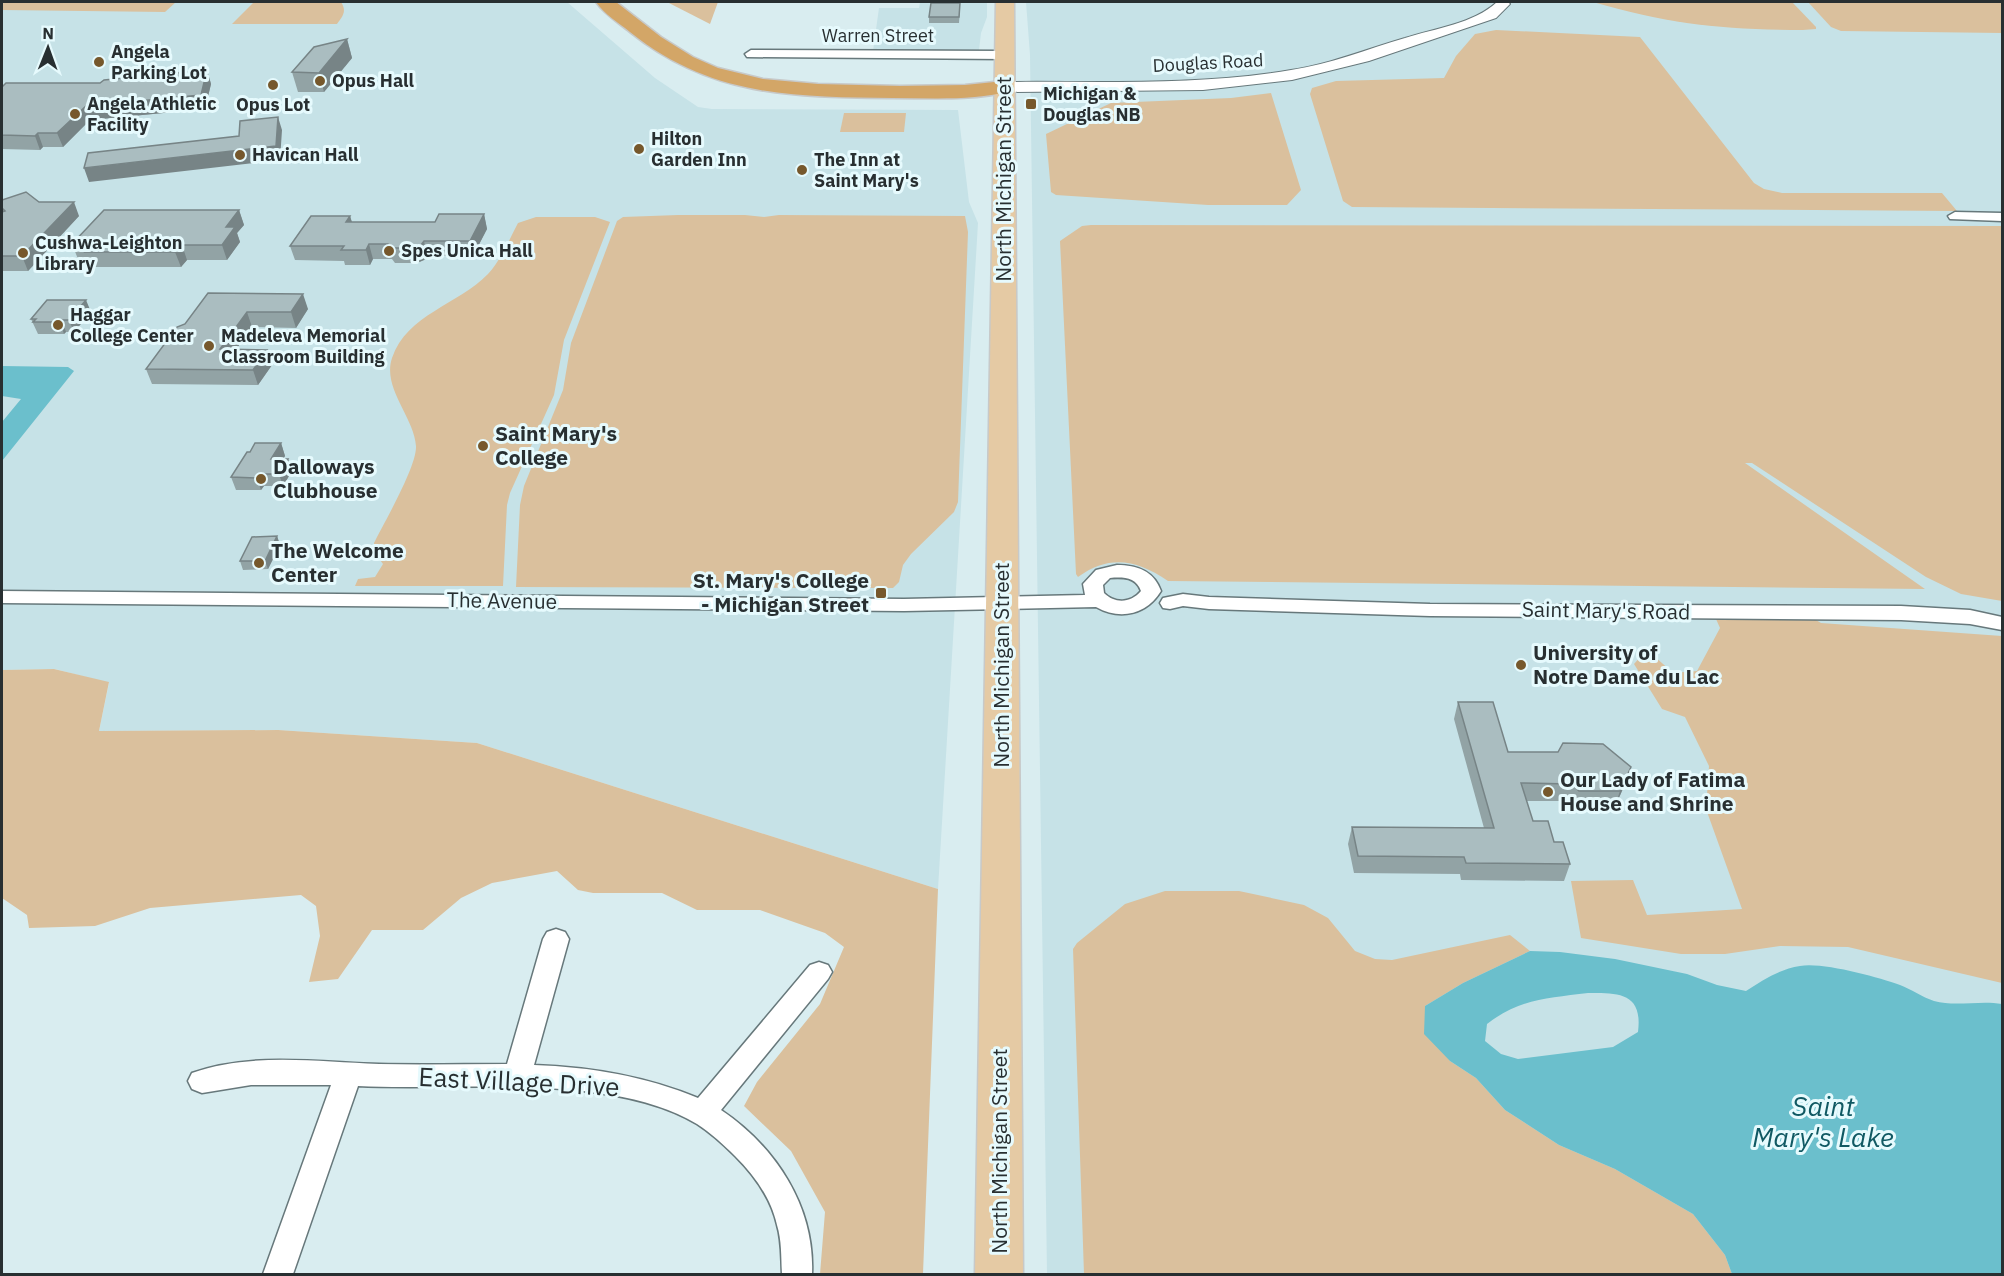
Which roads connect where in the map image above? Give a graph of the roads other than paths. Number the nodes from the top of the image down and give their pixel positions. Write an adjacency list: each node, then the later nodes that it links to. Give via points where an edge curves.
1 (605, 2): 7 (highway, via 674,54 702,68 737,78 832,91 976,92)
2 (623, 2): 7 (highway, via 686,49 751,73 822,83)
3 (1005, 2): 6 (main road, North Michigan Street)
4 (1507, 3): 7 (street, Douglas Road, via 1491,15 1440,34 1336,66 1266,79 1203,85)
5 (751, 54): 6 (street, Warren Street)
6 (1005, 55): 7 (main road, North Michigan Street)
7 (1004, 87): 13 (main road, North Michigan Street)
8 (1955, 216): 9 (street)
9 (2002, 217)
10 (2, 597): 13 (street, The Avenue)
11 (1100, 601): 12 (street, Saint Mary's Road, via 1118,607); 12 (street, via 1093,584 1103,574 1120,571 1139,575 1150,585 1149,597); 13 (street, Saint Mary's Road)
12 (1144, 602): 14 (street, Saint Mary's Road, via 1196,607 1209,603 1430,610 1901,613 1970,617)
13 (1002, 603): 23 (main road, North Michigan Street)
14 (2002, 624)
15 (556, 939): 18 (street)
16 (819, 972): 20 (street)
17 (348, 1075): 18 (street, East Village Drive); 19 (street, East Village Drive, via 246,1073); 21 (street)
18 (517, 1077): 20 (street, East Village Drive, via 624,1086 671,1099)
19 (202, 1081)
20 (702, 1113): 22 (street, East Village Drive, via 741,1142 764,1166 783,1195 793,1222)
21 (278, 1275)
22 (797, 1275)
23 (999, 1275)

